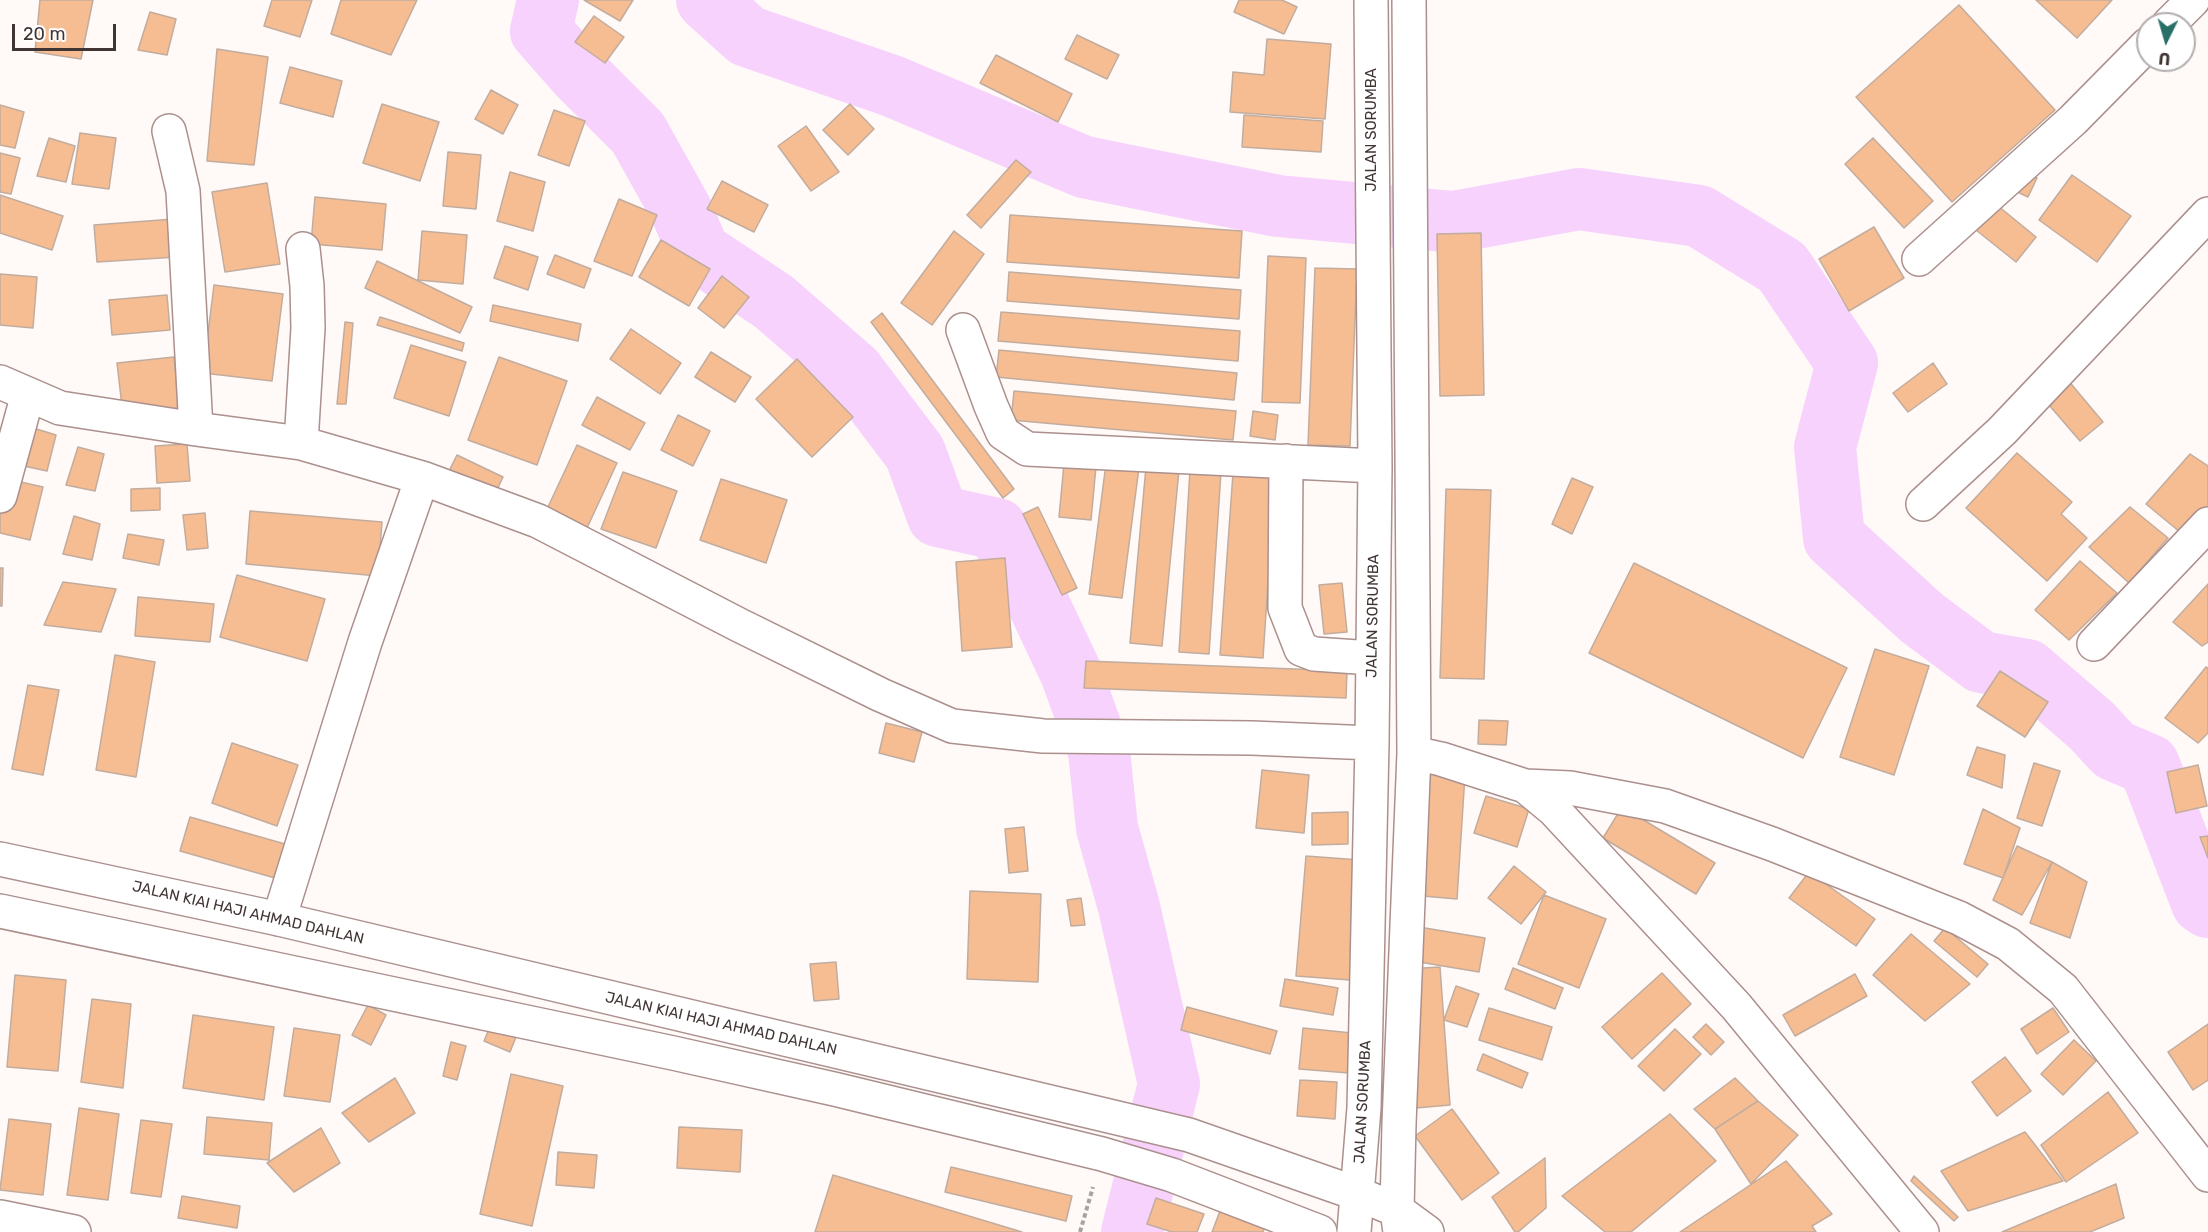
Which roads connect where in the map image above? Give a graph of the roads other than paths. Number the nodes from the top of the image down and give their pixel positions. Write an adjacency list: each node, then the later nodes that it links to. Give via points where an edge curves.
1 (1371, 0): 16 (street, JALAN SORUMBA)
2 (1409, 0): 18 (street)
3 (2193, 0): 4 (street)
4 (2181, 12)
5 (2136, 56): 9 (street, via 2073,120)
6 (169, 131): 12 (street, via 183,191)
7 (2208, 214): 19 (street, via 2002,431)
8 (303, 249): 13 (street, via 308,328)
9 (1919, 259)
10 (963, 330): 14 (street, via 1003,433 1027,448)
11 (14, 388): 12 (street, via 60,408); 17 (street)
12 (196, 429): 13 (street)
13 (301, 443): 15 (street)
14 (1286, 461): 16 (street); 22 (street, via 1285,608 1301,649 1314,654)
15 (422, 478): 23 (street, via 538,521 739,625 952,726 1043,736); 28 (street, via 365,642)
16 (1375, 482): 18 (street); 22 (street, JALAN SORUMBA)
17 (0, 496)
18 (1413, 499): 24 (street)
19 (1923, 504)
20 (2208, 524): 21 (street)
21 (2094, 644)
22 (1372, 658): 23 (street, JALAN SORUMBA)
23 (1372, 743): 30 (street, JALAN SORUMBA, via 1364,1108)
24 (1414, 753): 25 (street); 32 (street, via 1399,1124)
25 (1525, 786): 29 (street, via 1570,788 1665,806 1959,918 2008,944 2063,989); 37 (street, via 1554,810 1736,1006)
26 (0, 859): 28 (street, JALAN KIAI HAJI AHMAD DAHLAN)
27 (0, 911): 34 (street, via 673,1053 1107,1155 1172,1175)
28 (279, 919): 30 (street, JALAN KIAI HAJI AHMAD DAHLAN, via 1189,1135)
29 (2208, 1175)
30 (1358, 1194): 32 (street, JALAN KIAI HAJI AHMAD DAHLAN); 35 (street, JALAN SORUMBA)
31 (0, 1217): 33 (street)
32 (1399, 1221): 36 (street, JALAN KIAI HAJI AHMAD DAHLAN)
33 (74, 1232)
34 (1320, 1232)
35 (1354, 1232)
36 (1427, 1232)
37 (1922, 1232)

